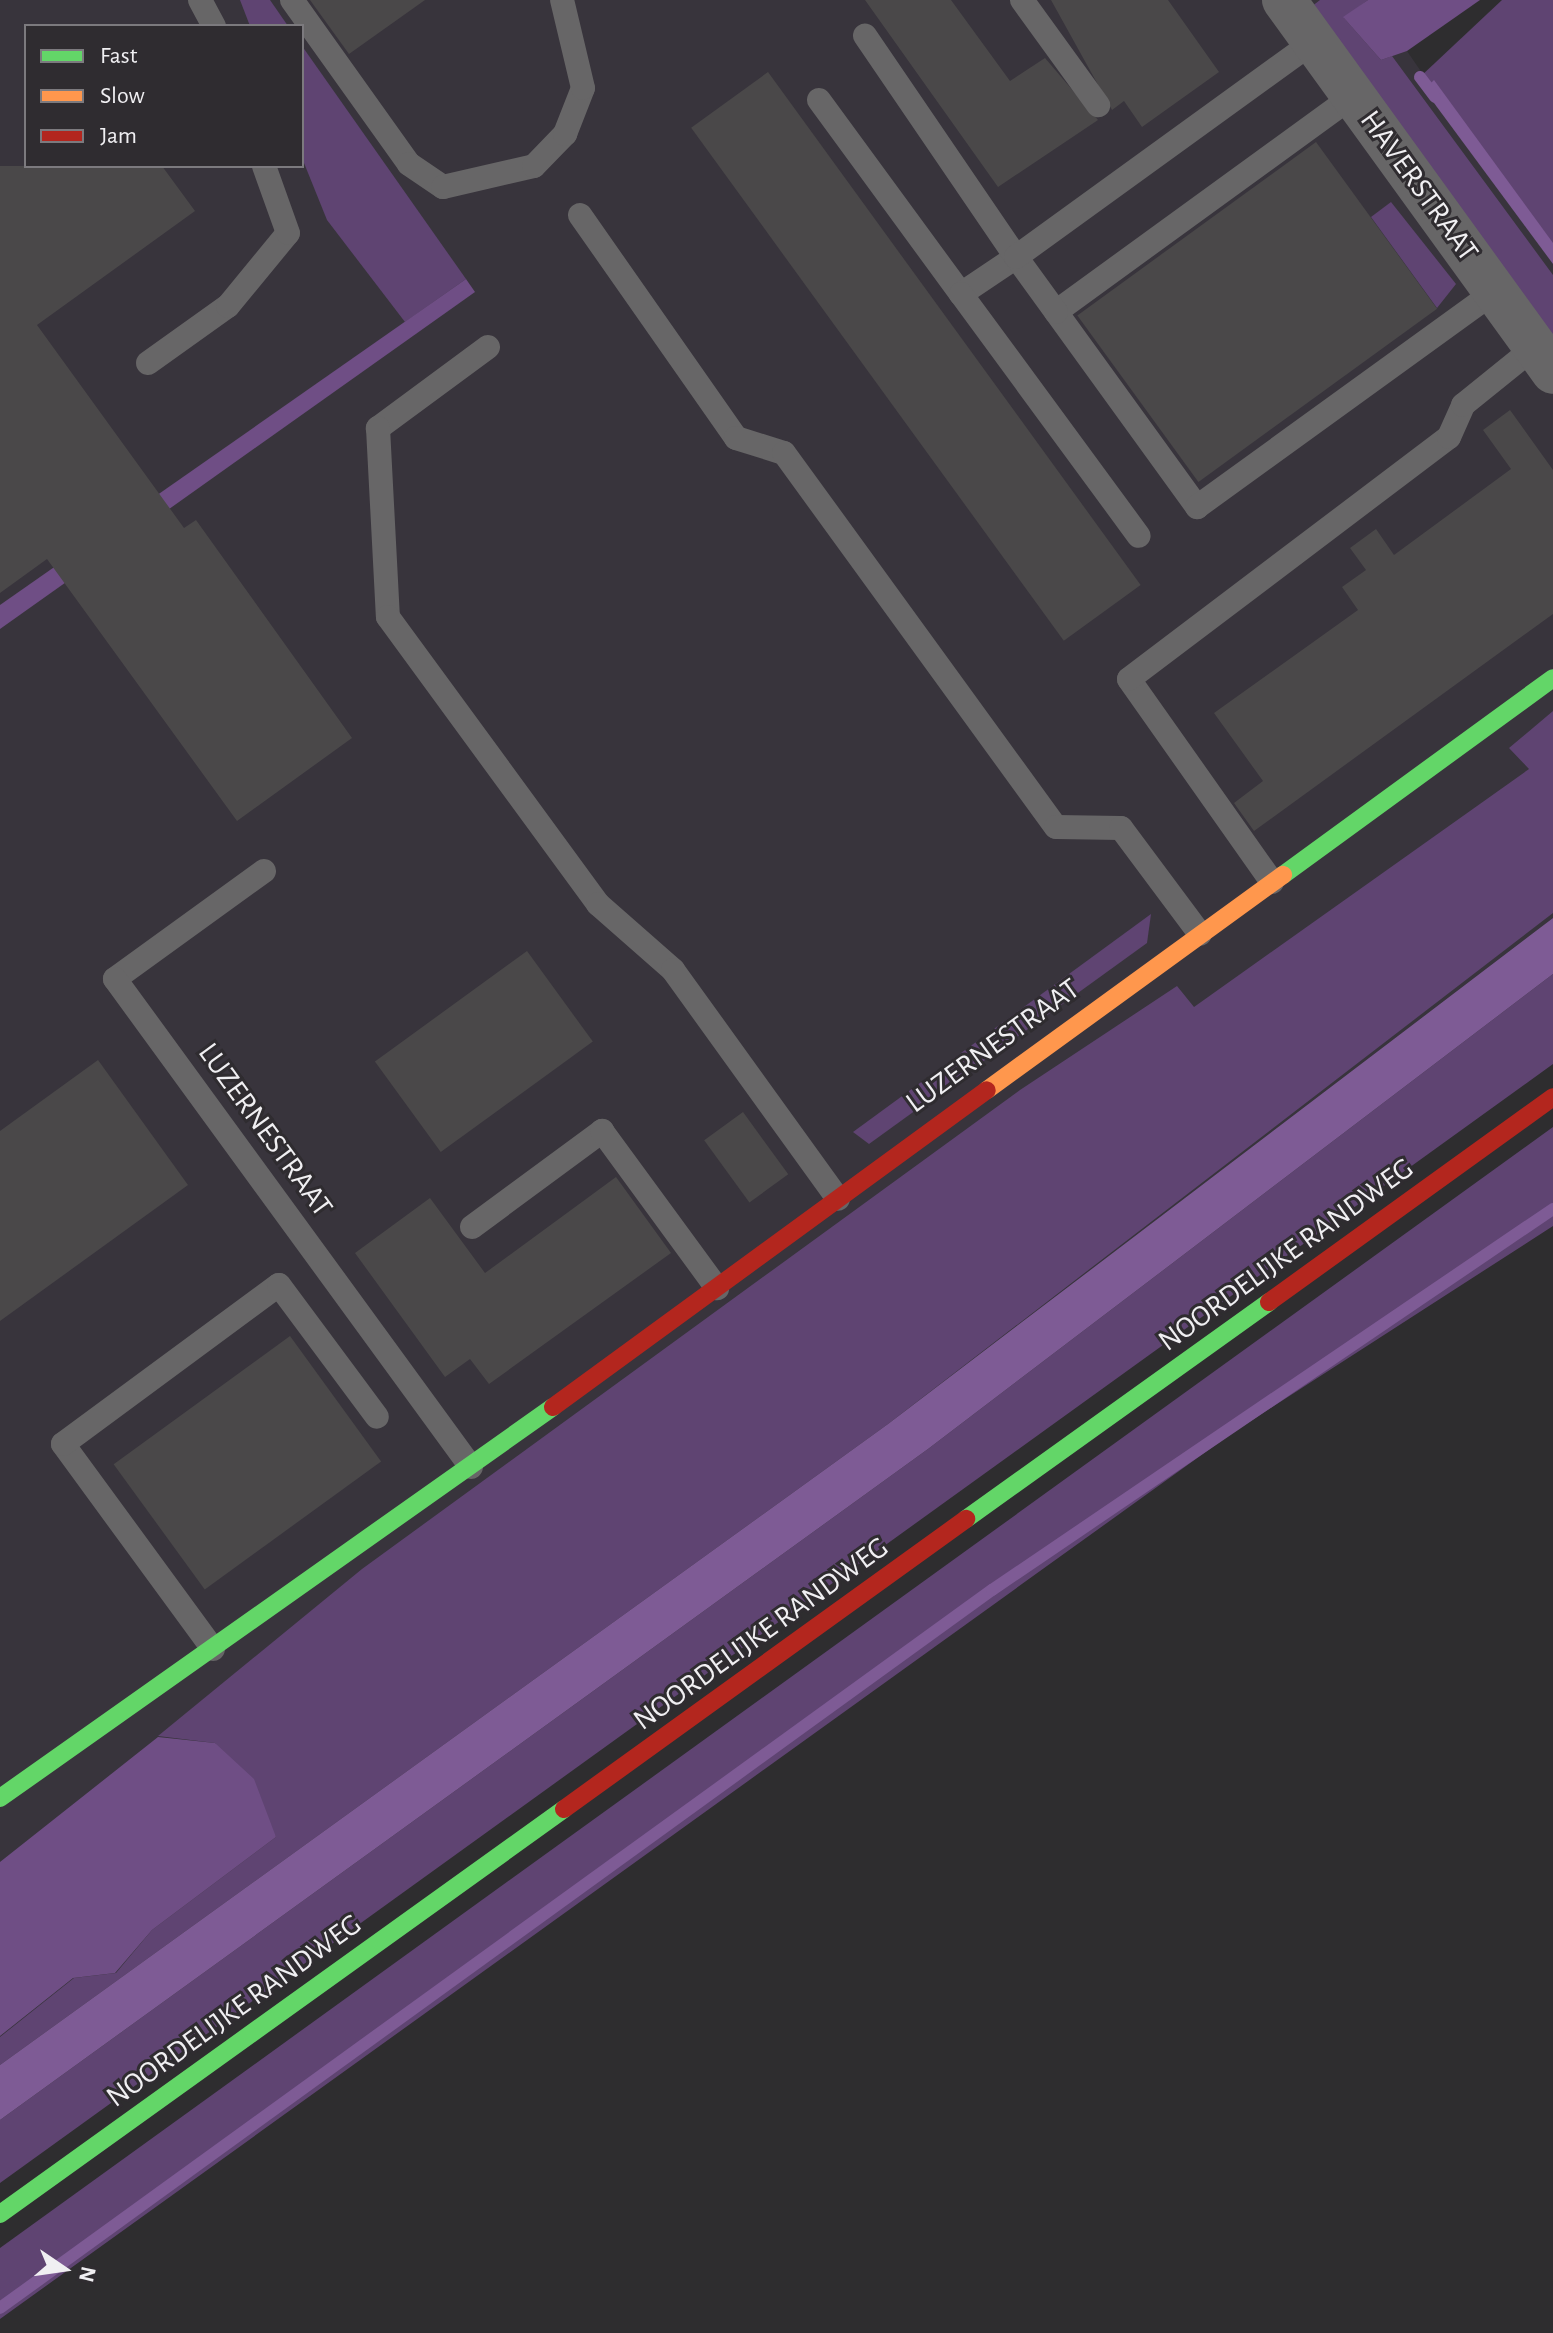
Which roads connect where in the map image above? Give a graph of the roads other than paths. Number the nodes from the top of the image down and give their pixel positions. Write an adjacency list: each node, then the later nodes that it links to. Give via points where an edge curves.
1 (200, 0): 6 (lane)
2 (292, 0): 3 (lane, via 409,164 443,187 534,166 565,134 583,88)
3 (562, 0)
4 (1022, 0): 11 (lane)
5 (1284, 0): 8 (street, HAVERSTRAAT)
6 (213, 24)
7 (865, 36): 14 (lane)
8 (1314, 41): 9 (street, HAVERSTRAAT); 14 (lane)
9 (1353, 96): 15 (street, HAVERSTRAAT); 17 (lane)
10 (819, 100): 16 (lane)
11 (1098, 105)
12 (265, 168): 20 (lane, via 288,233 228,306)
13 (580, 215): 25 (lane, via 736,438 784,453 1056,827 1121,828)
14 (1016, 257): 16 (lane); 17 (lane)
15 (1495, 291): 17 (lane, via 1197,507); 19 (street, HAVERSTRAAT)
16 (961, 294): 21 (lane)
17 (1056, 312)
18 (488, 347): 27 (lane, via 378,428 388,617 598,904 673,970)
19 (1544, 360): 24 (lane, via 1463,405 1449,437 1129,679)
20 (148, 363)
21 (1139, 536)
22 (1553, 678): 24 (street, LUZERNESTRAAT)
23 (264, 871): 31 (lane, LUZERNESTRAAT, via 115,979)
24 (1272, 882): 25 (street, LUZERNESTRAAT)
25 (1200, 934): 27 (street, LUZERNESTRAAT)
26 (1553, 1097): 34 (street, NOORDELIJKE RANDWEG)
27 (838, 1199): 29 (street, LUZERNESTRAAT)
28 (472, 1227): 29 (lane, via 602,1131)
29 (717, 1288): 31 (street, LUZERNESTRAAT)
30 (377, 1417): 32 (lane, via 279,1285 63,1444)
31 (471, 1467): 32 (street, LUZERNESTRAAT)
32 (213, 1649): 33 (street, LUZERNESTRAAT)
33 (0, 1798)
34 (0, 2214)

